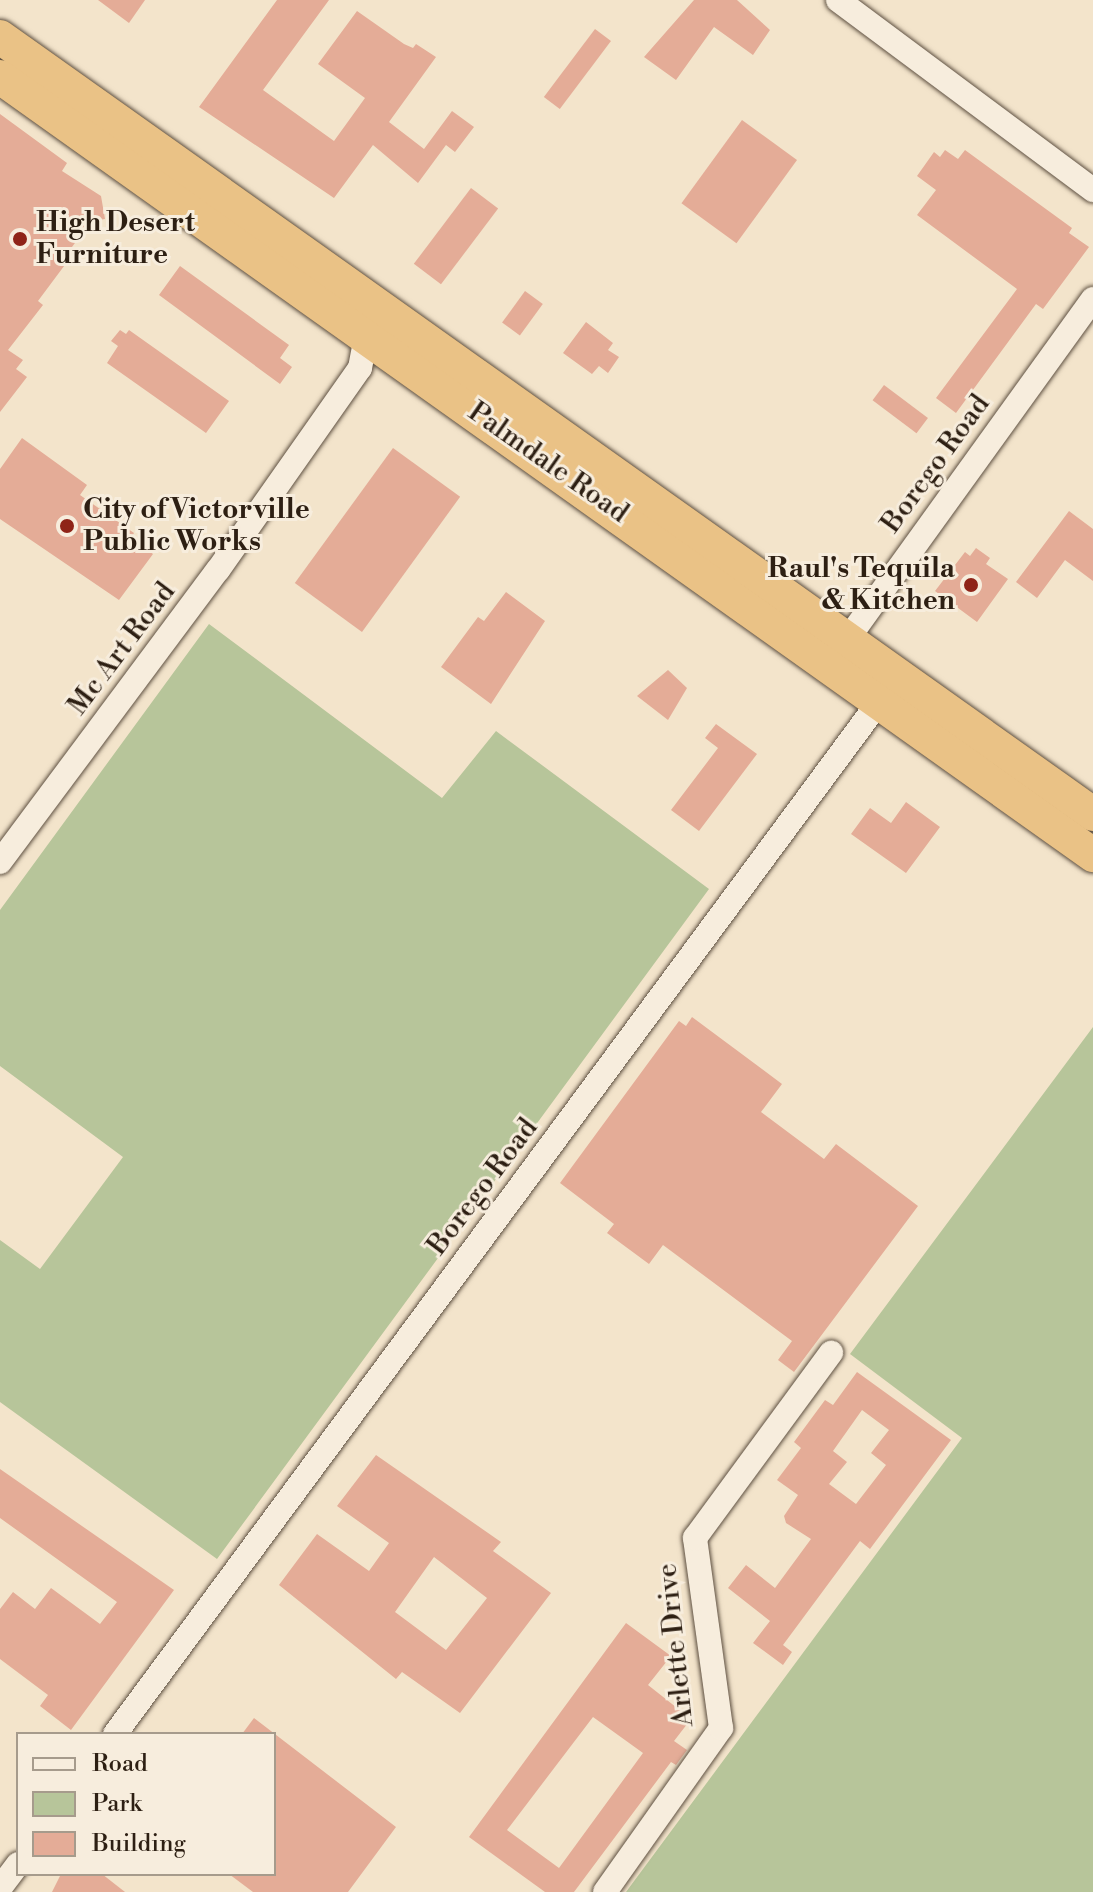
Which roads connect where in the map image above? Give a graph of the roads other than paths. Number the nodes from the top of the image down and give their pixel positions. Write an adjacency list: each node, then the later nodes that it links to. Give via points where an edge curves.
1 (838, 0): 4 (street)
2 (0, 37): 6 (highway, Palmdale Road)
3 (0, 77): 7 (highway, Palmdale Road)
4 (1093, 190)
5 (1093, 299): 8 (street, Borego Road)
6 (377, 303): 7 (street, Mc Art Road); 8 (highway, Palmdale Road)
7 (365, 334): 8 (highway, Palmdale Road); 12 (street, Mc Art Road, via 360,368 218,570)
8 (839, 652): 9 (highway, Palmdale Road)
9 (890, 687): 10 (highway, Palmdale Road); 11 (highway, Palmdale Road); 14 (street, Borego Road)
10 (1093, 814)
11 (1093, 855)
12 (0, 862)
13 (831, 1353): 17 (street, Arlette Drive, via 695,1538 721,1728)
14 (116, 1732)
15 (16, 1867): 16 (street)
16 (0, 1888)
17 (605, 1892)

